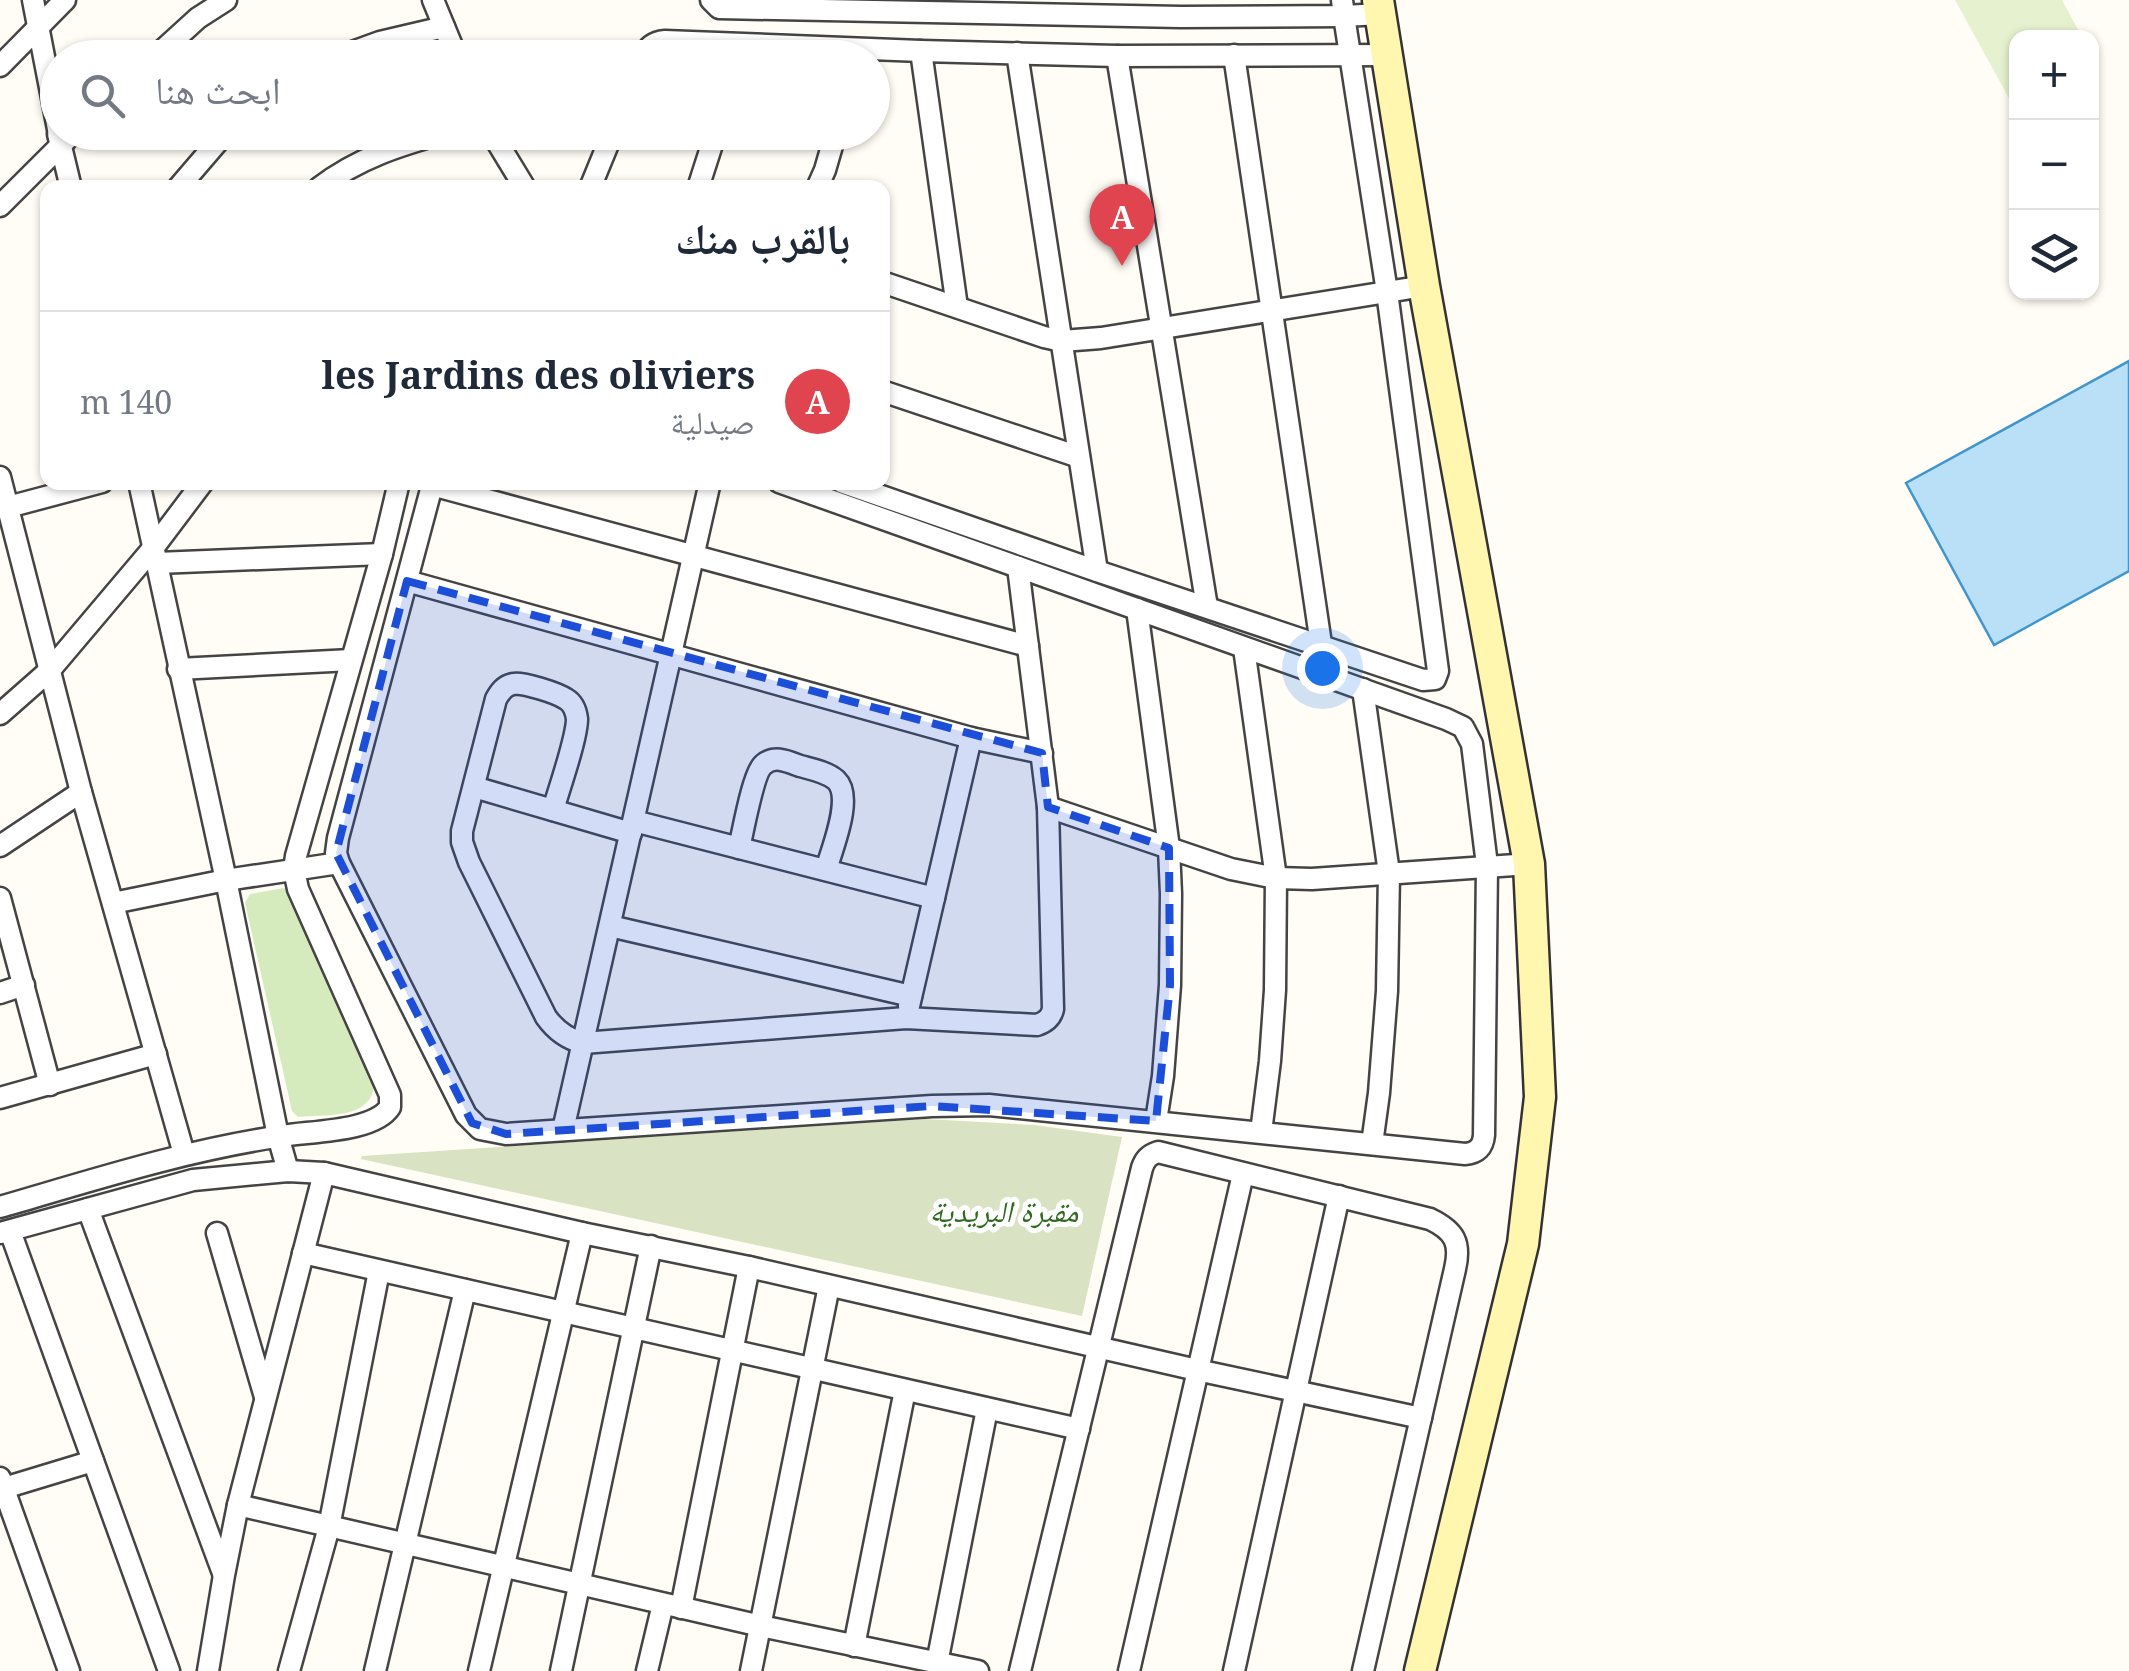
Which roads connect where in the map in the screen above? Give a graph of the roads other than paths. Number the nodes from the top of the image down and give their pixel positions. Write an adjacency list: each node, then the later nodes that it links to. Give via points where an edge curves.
1 (33, 0): 11 (street)
2 (66, 0): 11 (street)
3 (226, 0): 14 (street)
4 (434, 0): 12 (street)
5 (710, 0): 6 (street, via 719,8)
6 (957, 7): 8 (street)
7 (1379, 7): 10 (street); 20 (street)
8 (1073, 8): 9 (street)
9 (1181, 8): 10 (street)
10 (1343, 8): 23 (street)
11 (38, 26): 13 (street); 24 (street)
12 (444, 27): 15 (street); 16 (street)
13 (41, 40)
14 (174, 40)
15 (389, 40)
16 (449, 40)
17 (921, 51): 18 (street); 19 (street); 44 (street)
18 (890, 52)
19 (1017, 53): 22 (street); 47 (street)
20 (1388, 54): 23 (street); 42 (street)
21 (1234, 55): 22 (street); 23 (street); 45 (street)
22 (1117, 56): 46 (street)
23 (1351, 56): 43 (street)
24 (0, 66)
25 (49, 150): 40 (street)
26 (65, 150): 33 (street)
27 (211, 150): 34 (street)
28 (387, 150): 35 (street)
29 (502, 150): 36 (street)
30 (606, 150): 37 (street)
31 (710, 150): 38 (street)
32 (831, 150): 39 (street)
33 (70, 180)
34 (185, 180)
35 (331, 180)
36 (520, 180)
37 (596, 180)
38 (701, 180)
39 (821, 180)
40 (0, 206)
41 (890, 285): 44 (street)
42 (1424, 286): 43 (street); 89 (street)
43 (1386, 292): 45 (street); 69 (street, via 1438,671 1427,682)
44 (958, 307): 47 (street)
45 (1271, 310): 46 (street); 69 (street)
46 (1162, 327): 47 (street); 67 (street)
47 (1062, 342): 49 (street)
48 (890, 394): 49 (street)
49 (1080, 457): 65 (street)
50 (0, 477): 60 (street)
51 (72, 490): 60 (street)
52 (140, 490): 62 (street)
53 (199, 490): 62 (street)
54 (398, 490): 61 (street)
55 (430, 490): 66 (street)
56 (454, 490): 63 (street)
57 (708, 490): 63 (street)
58 (801, 490): 64 (street)
59 (865, 490): 65 (street)
60 (8, 507): 75 (street)
61 (382, 554): 62 (street); 73 (street)
62 (156, 555): 74 (street); 75 (street)
63 (694, 556): 70 (street); 72 (street)
64 (1018, 568): 68 (street); 70 (street)
65 (1097, 571): 67 (street)
66 (406, 581): 72 (street); 88 (street, via 338,838)
67 (1206, 607): 69 (street)
68 (1137, 609): 71 (street); 87 (street)
69 (1320, 644)
70 (1028, 646): 79 (street)
71 (1244, 648): 76 (street); 94 (street)
72 (671, 655): 78 (street); 84 (street)
73 (351, 660): 74 (street); 91 (street)
74 (178, 669): 95 (street)
75 (50, 670): 77 (street); 81 (street)
76 (1363, 690): 90 (street, via 1463,727); 93 (street)
77 (0, 714)
78 (972, 738): 79 (street); 97 (street)
79 (1042, 754): 82 (street)
80 (474, 787): 83 (street); 83 (street, via 499,694 526,686 566,698 576,712); 104 (street, via 462,831 465,852 546,1017)
81 (81, 792): 85 (street); 98 (street)
82 (1048, 808): 87 (street); 103 (street, via 1052,1015 1037,1025)
83 (553, 810): 84 (street)
84 (632, 827): 86 (street); 99 (street)
85 (0, 846)
86 (739, 848): 92 (street); 92 (street, via 757,774 771,760 784,760 831,776 842,788)
87 (1169, 848): 94 (street); 108 (street, via 1170,986)
88 (339, 863): 91 (street); 109 (street, via 472,1123 497,1134)
89 (1529, 864): 90 (street); 167 (street, via 1540,1097 1523,1244)
90 (1488, 865): 93 (street); 112 (street, via 1483,1142 1465,1154)
91 (294, 870): 95 (street); 111 (street, via 390,1101 374,1122)
92 (826, 870): 97 (street)
93 (1388, 873): 94 (street); 112 (street, via 1388,991)
94 (1276, 878): 110 (street)
95 (226, 880): 98 (street); 111 (street)
96 (0, 898): 100 (street)
97 (934, 898): 102 (street)
98 (113, 902): 105 (street)
99 (610, 926): 102 (street); 104 (street)
100 (24, 985): 101 (street); 106 (street)
101 (0, 993)
102 (912, 996): 103 (street)
103 (906, 1018): 104 (street)
104 (583, 1044): 109 (street)
105 (156, 1054): 106 (street); 113 (street)
106 (50, 1084): 107 (street)
107 (0, 1098)
108 (1156, 1121): 109 (street, via 960,1104); 110 (street)
109 (564, 1130)
110 (1262, 1132): 112 (street)
111 (278, 1136): 113 (street); 114 (street)
112 (1372, 1144)
113 (184, 1154): 118 (street)
114 (288, 1172): 115 (street); 119 (street, via 193,1180)
115 (324, 1173): 122 (street); 124 (street)
116 (1243, 1174): 117 (street); 131 (street, via 1158,1152 1144,1160); 134 (street)
117 (1339, 1196): 136 (street); 139 (street, via 1430,1219 1455,1238 1459,1254)
118 (0, 1207)
119 (88, 1209): 120 (street); 147 (street)
120 (5, 1232): 141 (street)
121 (217, 1232): 137 (street)
122 (582, 1233): 123 (street); 129 (street)
123 (651, 1246): 125 (street); 130 (street)
124 (303, 1253): 126 (street); 137 (street)
125 (750, 1266): 127 (street); 132 (street)
126 (379, 1271): 128 (street); 144 (street)
127 (829, 1286): 131 (street); 133 (street)
128 (465, 1290): 129 (street); 145 (street)
129 (564, 1313): 130 (street); 146 (street)
130 (634, 1328): 132 (street); 148 (street)
131 (1099, 1346): 134 (street); 140 (street)
132 (732, 1351): 133 (street); 149 (street)
133 (814, 1369): 135 (street); 150 (street)
134 (1197, 1370): 136 (street); 164 (street)
135 (906, 1390): 138 (street); 151 (street)
136 (1297, 1390): 139 (street); 165 (street)
137 (265, 1399): 143 (street)
138 (987, 1408): 140 (street); 152 (street)
139 (1422, 1418): 166 (street)
140 (1079, 1429): 163 (street)
141 (92, 1461): 142 (street); 154 (street)
142 (2, 1483): 153 (street)
143 (238, 1506): 144 (street); 147 (street)
144 (329, 1526): 145 (street); 156 (street)
145 (404, 1544): 146 (street); 157 (street)
146 (504, 1567): 148 (street); 158 (street)
147 (224, 1574): 155 (street)
148 (579, 1584): 149 (street); 159 (street)
149 (672, 1606): 150 (street); 160 (street)
150 (761, 1626): 151 (street); 161 (street)
151 (854, 1646): 152 (street)
152 (937, 1662): 162 (street)
153 (69, 1671)
154 (168, 1671)
155 (208, 1671)
156 (289, 1671)
157 (375, 1671)
158 (479, 1671)
159 (561, 1671)
160 (647, 1671)
161 (751, 1671)
162 (978, 1671)
163 (1020, 1671)
164 (1129, 1671)
165 (1234, 1671)
166 (1363, 1671)
167 (1420, 1671)

